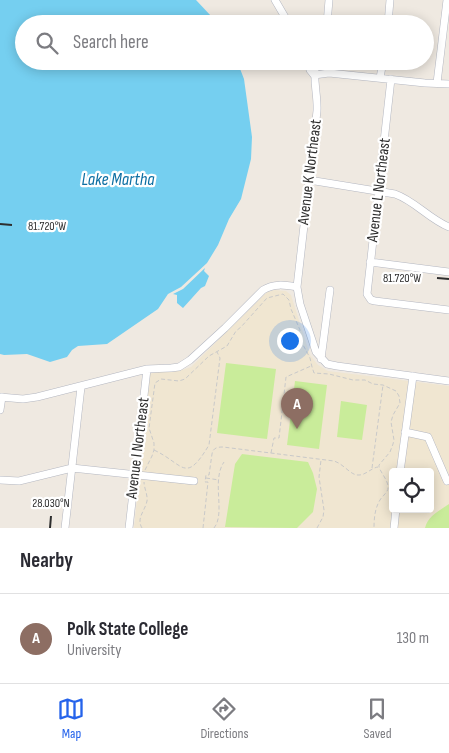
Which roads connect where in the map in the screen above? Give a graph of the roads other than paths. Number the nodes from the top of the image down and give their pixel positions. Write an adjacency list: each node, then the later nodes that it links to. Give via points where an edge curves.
1 (275, 0): 6 (street)
2 (330, 0): 7 (street)
3 (390, 0): 8 (street)
4 (447, 0): 5 (street)
5 (447, 9): 15 (street)
6 (284, 15)
7 (328, 15)
8 (389, 15)
9 (310, 70): 12 (street, Avenue K Northeast)
10 (315, 70): 12 (street, Avenue K Northeast)
11 (381, 70): 13 (street)
12 (314, 75): 13 (street, via 329,73); 17 (street, Avenue K Northeast, via 317,106)
13 (380, 78): 14 (street)
14 (391, 79): 15 (street); 18 (street, Avenue L Northeast)
15 (437, 84): 16 (street)
16 (449, 84)
17 (309, 180): 18 (street); 22 (street, Avenue K Northeast)
18 (378, 191): 19 (street, via 399,195); 20 (street, Avenue L Northeast)
19 (449, 226)
20 (370, 262): 21 (street); 24 (street, Avenue L Northeast, via 367,294 371,300)
21 (449, 272)
22 (297, 287): 25 (street, Avenue K Northeast, via 316,352); 26 (street, via 269,286 184,364 174,368)
23 (330, 290): 25 (street)
24 (449, 310)
25 (321, 359): 27 (street, via 337,366)
26 (147, 369): 30 (street); 37 (street, Avenue I Northeast)
27 (413, 376): 28 (street); 31 (street)
28 (426, 378): 29 (street); 31 (street)
29 (449, 381)
30 (81, 387): 32 (street, via 38,398); 35 (street)
31 (412, 389): 34 (street)
32 (1, 397): 33 (street)
33 (0, 410)
34 (405, 432): 36 (street); 39 (street, via 428,436)
35 (72, 468): 37 (street); 38 (street, via 19,481); 42 (street)
36 (400, 468)
37 (135, 475): 40 (street); 43 (street, Avenue I Northeast)
38 (0, 480)
39 (446, 481)
40 (194, 482)
41 (396, 513): 44 (street)
42 (65, 528)
43 (129, 528)
44 (394, 528)

